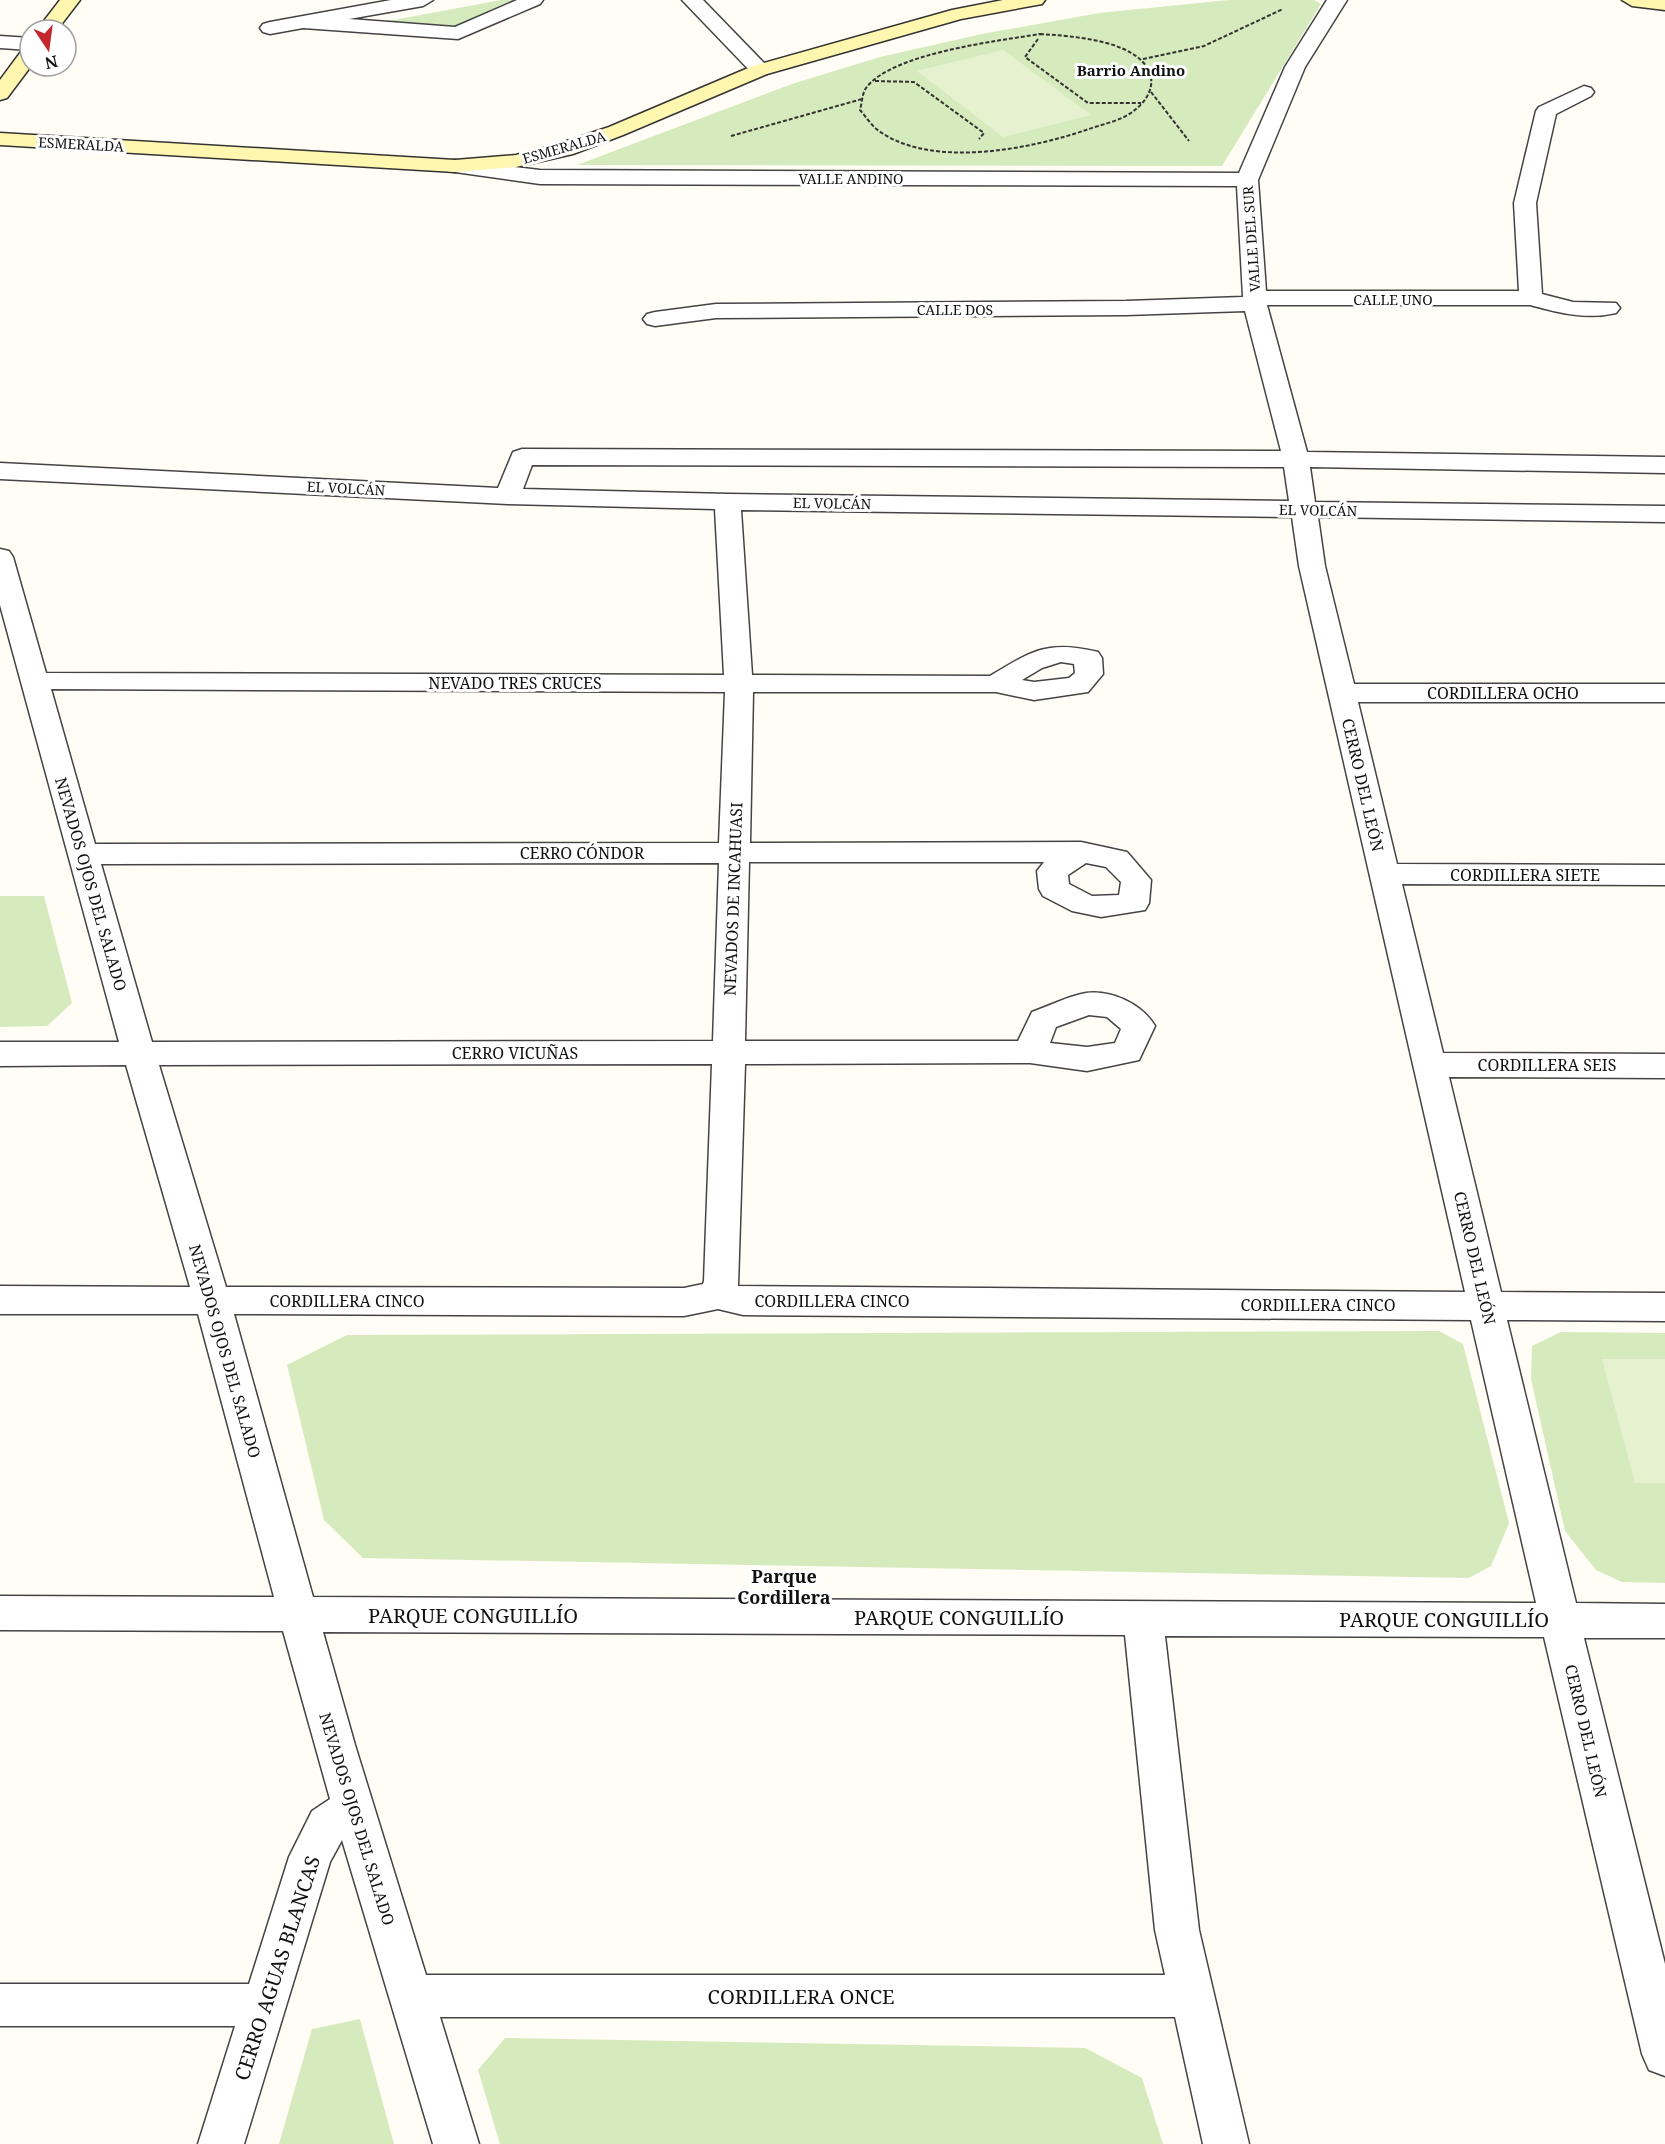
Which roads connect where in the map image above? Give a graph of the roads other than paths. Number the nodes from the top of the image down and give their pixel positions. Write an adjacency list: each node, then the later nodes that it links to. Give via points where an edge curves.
1 (70, 0): 9 (street)
2 (423, 0): 10 (street)
3 (533, 0): 10 (street, via 458,33)
4 (692, 0): 15 (street)
5 (1035, 0): 15 (street, ESMERALDA, via 959,14)
6 (1337, 0): 20 (street, VALLE DEL SUR, via 1295,67)
7 (1632, 0): 8 (street)
8 (1665, 4)
9 (56, 18)
10 (303, 22): 11 (street)
11 (270, 28)
12 (0, 42): 13 (street)
13 (18, 43)
14 (18, 69): 17 (street)
15 (760, 70): 19 (street, ESMERALDA, via 565,149 516,161)
16 (1584, 92): 21 (street, via 1546,111 1524,203)
17 (0, 94)
18 (0, 139): 19 (street, ESMERALDA)
19 (455, 166): 20 (street, VALLE ANDINO, via 540,177)
20 (1247, 180): 22 (street, VALLE DEL SUR)
21 (1531, 298): 22 (street, CALLE UNO); 23 (street, CALLE UNO, via 1572,309)
22 (1255, 301): 24 (street, CALLE DOS, via 1126,308 716,311); 25 (street, VALLE DEL SUR)
23 (1608, 308)
24 (655, 319)
25 (1296, 459): 26 (street); 28 (street, via 522,457); 30 (street, CERRO DEL LEÓN)
26 (1665, 465)
27 (0, 471): 28 (street, EL VOLCÁN)
28 (508, 496): 29 (street, EL VOLCÁN)
29 (728, 502): 30 (street, EL VOLCÁN); 34 (street, NEVADOS DE INCAHUASI)
30 (1302, 509): 31 (street, EL VOLCÁN); 36 (street, CERRO DEL LEÓN)
31 (1665, 514)
32 (3, 578): 33 (street, NEVADOS OJOS DEL SALADO)
33 (34, 681): 34 (street, NEVADO TRES CRUCES); 40 (street, NEVADOS OJOS DEL SALADO)
34 (739, 684): 35 (street, NEVADO TRES CRUCES); 39 (street, NEVADOS DE INCAHUASI)
35 (996, 684)
36 (1342, 693): 37 (street, CORDILLERA OCHO); 41 (street, CERRO DEL LEÓN)
37 (1665, 693)
38 (1081, 852): 39 (street, CERRO CÓNDOR)
39 (734, 853): 40 (street, CERRO CÓNDOR); 44 (street, NEVADOS DE INCAHUASI)
40 (82, 854): 46 (street, NEVADOS OJOS DEL SALADO)
41 (1385, 874): 42 (street, CORDILLERA SIETE); 47 (street, CERRO DEL LEÓN)
42 (1665, 875)
43 (1030, 1052): 44 (street, CERRO VICUÑAS)
44 (728, 1053): 46 (street, CERRO VICUÑAS); 49 (street, NEVADOS DE INCAHUASI, via 722,1281)
45 (0, 1054): 46 (street, CERRO VICUÑAS)
46 (139, 1054): 51 (street, NEVADOS OJOS DEL SALADO)
47 (1429, 1065): 48 (street, CORDILLERA SEIS); 52 (street, CERRO DEL LEÓN)
48 (1665, 1066)
49 (718, 1295): 51 (street, CORDILLERA CINCO, via 684,1302); 52 (street, CORDILLERA CINCO, via 744,1301)
50 (0, 1300): 51 (street, CORDILLERA CINCO)
51 (212, 1301): 55 (street, NEVADOS OJOS DEL SALADO)
52 (1486, 1306): 53 (street, CORDILLERA CINCO); 57 (street, CERRO DEL LEÓN)
53 (1665, 1307)
54 (0, 1613): 55 (street, PARQUE CONGUILLÍO)
55 (298, 1614): 56 (street, PARQUE CONGUILLÍO); 59 (street, NEVADOS OJOS DEL SALADO)
56 (1143, 1618): 57 (street, PARQUE CONGUILLÍO); 61 (street, via 1177,1930)
57 (1560, 1620): 58 (street, PARQUE CONGUILLÍO); 62 (street, CERRO DEL LEÓN)
58 (1665, 1621)
59 (353, 1807): 60 (street, NEVADOS OJOS DEL SALADO); 64 (street, CERRO AGUAS BLANCAS, via 327,1825 310,1857)
60 (411, 1996): 61 (street, CORDILLERA ONCE); 67 (street, NEVADOS OJOS DEL SALADO)
61 (1191, 1996): 68 (street)
62 (1658, 2001): 65 (street, CERRO DEL LEÓN)
63 (0, 2005): 64 (street)
64 (264, 2005): 66 (street, CERRO AGUAS BLANCAS)
65 (1665, 2054)
66 (221, 2144)
67 (456, 2144)
68 (1226, 2144)

